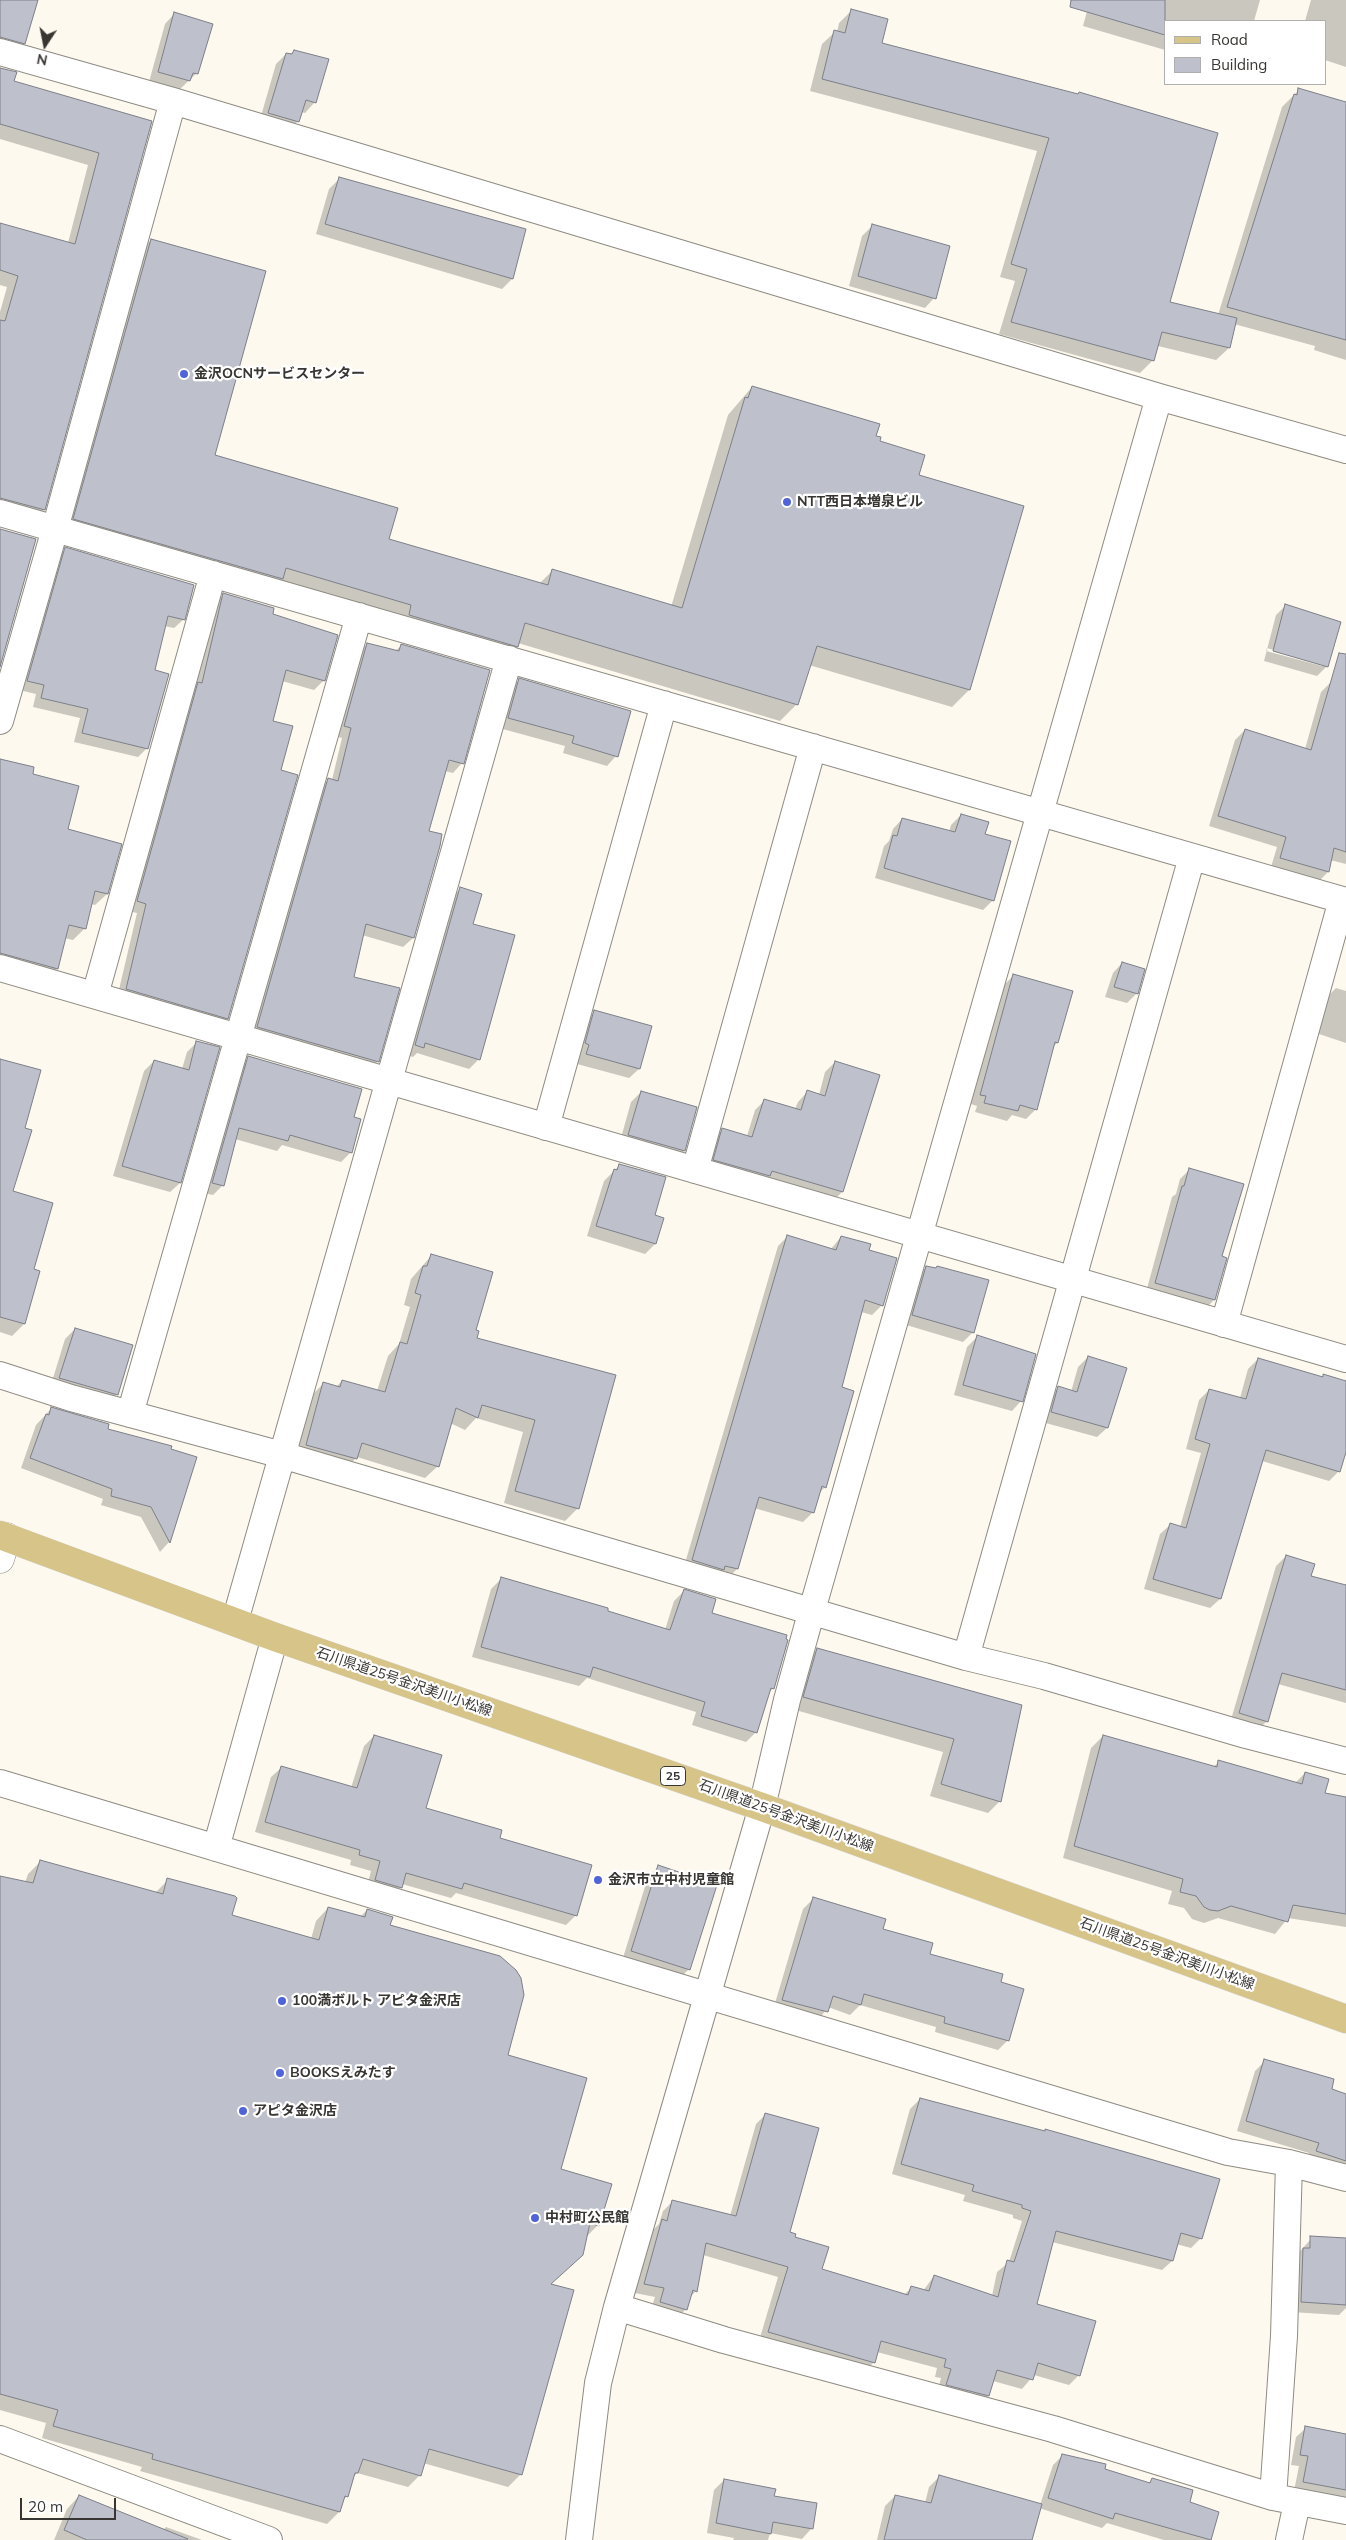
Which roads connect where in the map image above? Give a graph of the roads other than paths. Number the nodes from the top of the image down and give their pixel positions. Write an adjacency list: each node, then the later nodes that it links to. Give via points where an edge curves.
1 (0, 52): 2 (street)
2 (173, 101): 3 (street); 6 (street)
3 (1159, 397): 4 (street); 13 (street)
4 (1346, 450)
5 (0, 513): 6 (street)
6 (55, 529): 7 (street); 11 (street)
7 (213, 574): 8 (street); 17 (street)
8 (359, 616): 9 (street); 18 (street)
9 (508, 659): 10 (street); 19 (street)
10 (664, 704): 12 (street); 20 (street)
11 (0, 721)
12 (813, 747): 13 (street); 21 (street)
13 (1041, 813): 14 (street); 22 (street)
14 (1192, 857): 15 (street); 23 (street)
15 (1344, 900): 24 (street)
16 (0, 968): 17 (street)
17 (94, 995): 18 (street)
18 (238, 1037): 19 (street); 27 (street)
19 (389, 1081): 20 (street); 28 (street)
20 (546, 1127): 21 (street)
21 (695, 1170): 22 (street)
22 (920, 1235): 23 (street); 30 (street)
23 (1071, 1280): 24 (street); 33 (street)
24 (1224, 1324): 25 (street)
25 (1346, 1359)
26 (0, 1375): 27 (street)
27 (130, 1414): 28 (street)
28 (282, 1455): 30 (street); 31 (street)
29 (2, 1544): 31 (main road, 石川県道25号金沢美川小松線 / 25)
30 (812, 1610): 33 (street); 36 (street)
31 (235, 1621): 32 (main road, 石川県道25号金沢美川小松線 / 25)
32 (275, 1637): 36 (main road, 石川県道25号金沢美川小松線 / 25); 37 (street)
33 (966, 1656): 34 (street)
34 (1346, 1761)
35 (0, 1783): 37 (street)
36 (762, 1807): 38 (street); 39 (main road, 石川県道25号金沢美川小松線 / 25)
37 (216, 1848): 38 (street)
38 (708, 1996): 40 (street, via 1228,2152); 42 (street)
39 (1346, 2019)
40 (1289, 2163): 41 (street); 44 (street, via 1284,2336)
41 (1346, 2178)
42 (617, 2307): 44 (street, via 724,2340 1054,2429); 47 (street, via 598,2383)
43 (0, 2439): 46 (street)
44 (1285, 2500): 45 (street); 48 (street)
45 (1346, 2511)
46 (269, 2540)
47 (579, 2540)
48 (1289, 2540)

